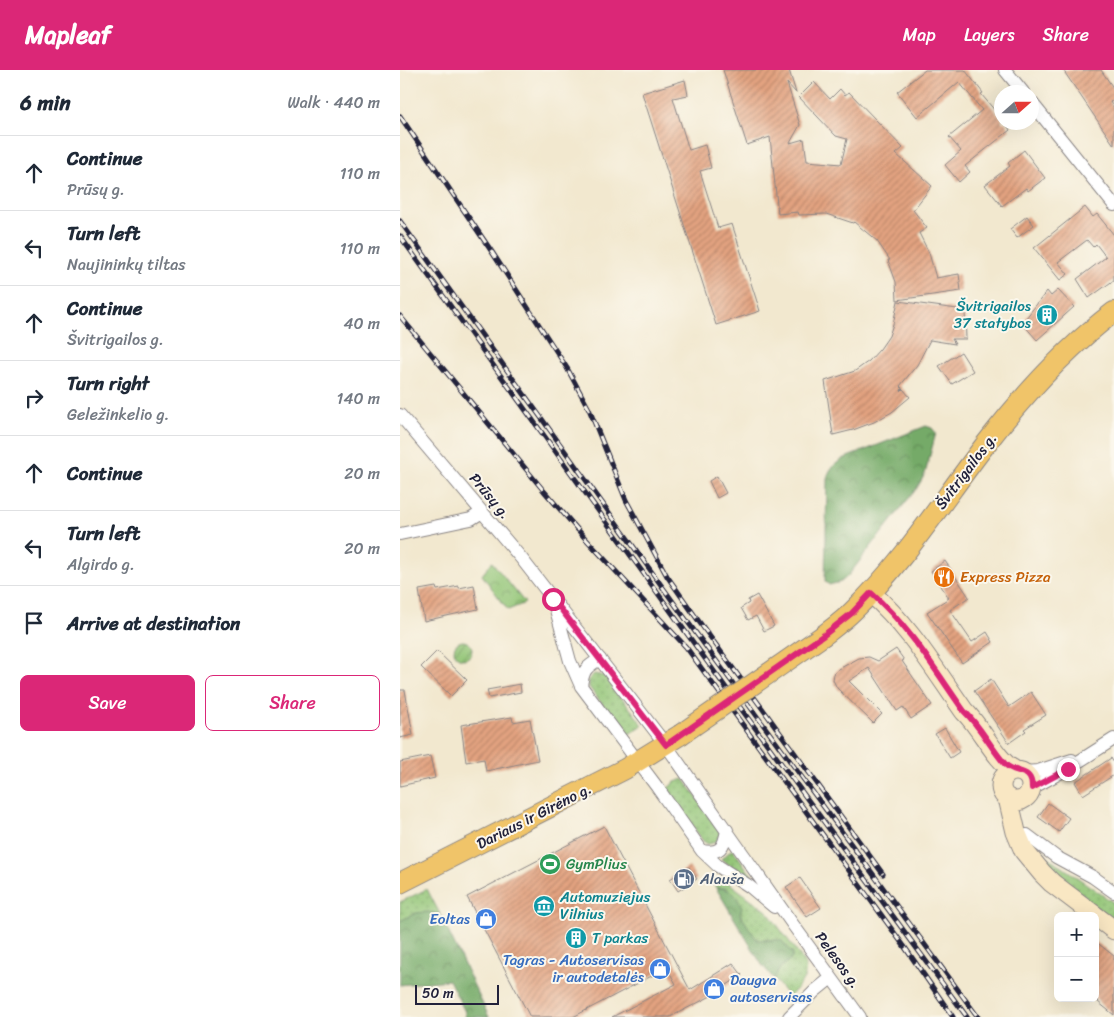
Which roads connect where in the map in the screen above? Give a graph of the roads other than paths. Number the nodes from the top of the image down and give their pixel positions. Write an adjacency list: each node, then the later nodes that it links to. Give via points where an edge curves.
1 (1005, 70): 2 (street)
2 (1017, 85)
3 (1039, 112): 4 (street)
4 (1114, 205)
5 (1114, 312): 9 (main road, Švitrigailos g., via 1080,341 1014,409)
6 (400, 415): 7 (street, Prūsų g.)
7 (482, 512): 8 (street, via 471,519); 10 (street, Prūsų g.)
8 (400, 534)
9 (871, 593): 14 (main road, Švitrigailos g., bridge, via 824,635); 17 (main road, via 903,624)
10 (553, 599): 11 (street, Prūsų g.); 12 (street, Prūsų g., via 570,661)
11 (600, 659): 12 (street, via 588,666 582,675); 14 (street, Prūsų g.)
12 (582, 686): 16 (street, Prūsų g.)
13 (1114, 739): 15 (street)
14 (673, 740): 16 (main road, Dariaus ir Girėno g.); 18 (street, Pelesos g.)
15 (1084, 757): 17 (street, via 1038,771); 17 (street, via 1068,769)
16 (639, 762): 20 (street, Pelesos g.); 22 (main road, Dariaus ir Girėno g.)
17 (1017, 785): 19 (main road); 21 (main road, via 1019,841)
18 (727, 830): 20 (street, via 722,848); 24 (street, Pelesos g.)
19 (1027, 835): 21 (main road); 23 (street, via 1056,857)
20 (702, 851): 24 (street, Pelesos g.)
21 (1031, 859): 25 (main road, via 1052,882)
22 (400, 883)
23 (1114, 892)
24 (791, 922): 26 (street, Pelesos g.)
25 (1114, 930)
26 (831, 978): 27 (street); 28 (street, Pelesos g.)
27 (789, 1017)
28 (860, 1017)

